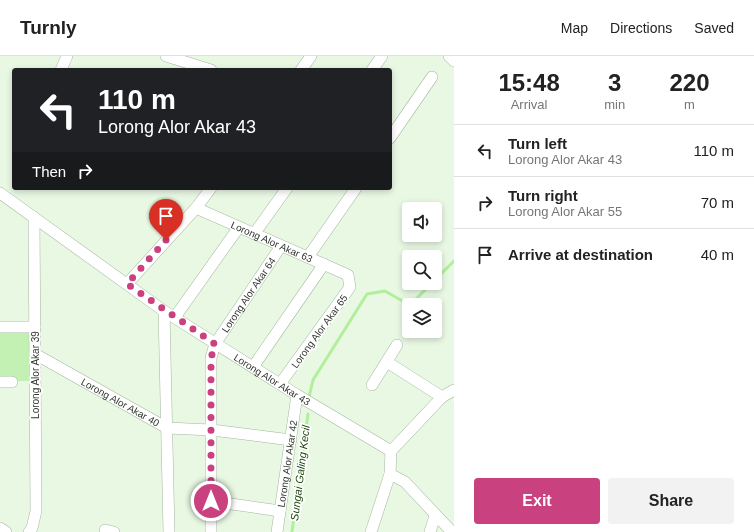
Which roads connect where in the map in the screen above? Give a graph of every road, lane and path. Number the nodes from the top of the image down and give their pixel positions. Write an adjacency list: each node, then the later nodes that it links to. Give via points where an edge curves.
1 (67, 56): 8 (street)
2 (170, 56): 7 (street)
3 (311, 56): 10 (street)
4 (382, 56): 11 (street)
5 (449, 56): 6 (street)
6 (454, 61)
7 (182, 66): 9 (street)
8 (62, 68)
9 (196, 68)
10 (302, 68)
11 (373, 68)
12 (432, 77): 13 (street)
13 (392, 135)
14 (210, 190): 18 (street)
15 (286, 190): 21 (street)
16 (355, 190): 23 (street)
17 (0, 193): 19 (street, Lorong Alor Akar 43)
18 (196, 208): 20 (street, Lorong Alor Akar 63); 26 (street)
19 (34, 217): 26 (street, Lorong Alor Akar 43); 29 (street, Lorong Alor Akar 39)
20 (239, 227): 21 (street, Lorong Alor Akar 63); 28 (street)
21 (254, 234): 22 (street, Lorong Alor Akar 63)
22 (281, 246): 23 (street, Lorong Alor Akar 63); 31 (street, Lorong Alor Akar 64)
23 (308, 257): 24 (street, Lorong Alor Akar 63)
24 (324, 264): 25 (street, Lorong Alor Akar 63); 35 (street)
25 (348, 275): 38 (street, Lorong Alor Akar 65, via 350,287)
26 (127, 284): 27 (street, Lorong Alor Akar 43)
27 (164, 311): 28 (street, Lorong Alor Akar 43); 43 (street)
28 (175, 317): 31 (street, Lorong Alor Akar 43)
29 (34, 327): 30 (street); 33 (street, Lorong Alor Akar 39)
30 (0, 328)
31 (215, 344): 35 (street, Lorong Alor Akar 43); 44 (street, via 211,358)
32 (397, 345): 34 (street)
33 (35, 354): 43 (street, Lorong Alor Akar 40); 53 (street, Lorong Alor Akar 39, via 36,512)
34 (387, 362): 39 (street); 42 (street)
35 (253, 367): 38 (street, Lorong Alor Akar 43)
36 (0, 382): 37 (street)
37 (12, 382)
38 (280, 384): 41 (street, Lorong Alor Akar 43)
39 (372, 386)
40 (454, 390): 42 (street)
41 (297, 395): 45 (street, Lorong Alor Akar 42); 46 (street, Lorong Alor Akar 43)
42 (442, 397): 46 (street)
43 (167, 428): 44 (street, Lorong Alor Akar 40); 54 (street)
44 (212, 430): 45 (street, Lorong Alor Akar 40); 48 (street)
45 (291, 440): 49 (street, Lorong Alor Akar 42)
46 (392, 451): 47 (street)
47 (390, 474): 50 (street, via 405,482); 57 (street)
48 (211, 501): 49 (street); 55 (street)
49 (280, 511): 56 (street, Lorong Alor Akar 42)
50 (435, 516): 58 (street); 59 (street)
51 (0, 528): 52 (street)
52 (6, 532)
53 (29, 532)
54 (169, 532)
55 (211, 532)
56 (277, 532)
57 (371, 532)
58 (430, 532)
59 (452, 532)

